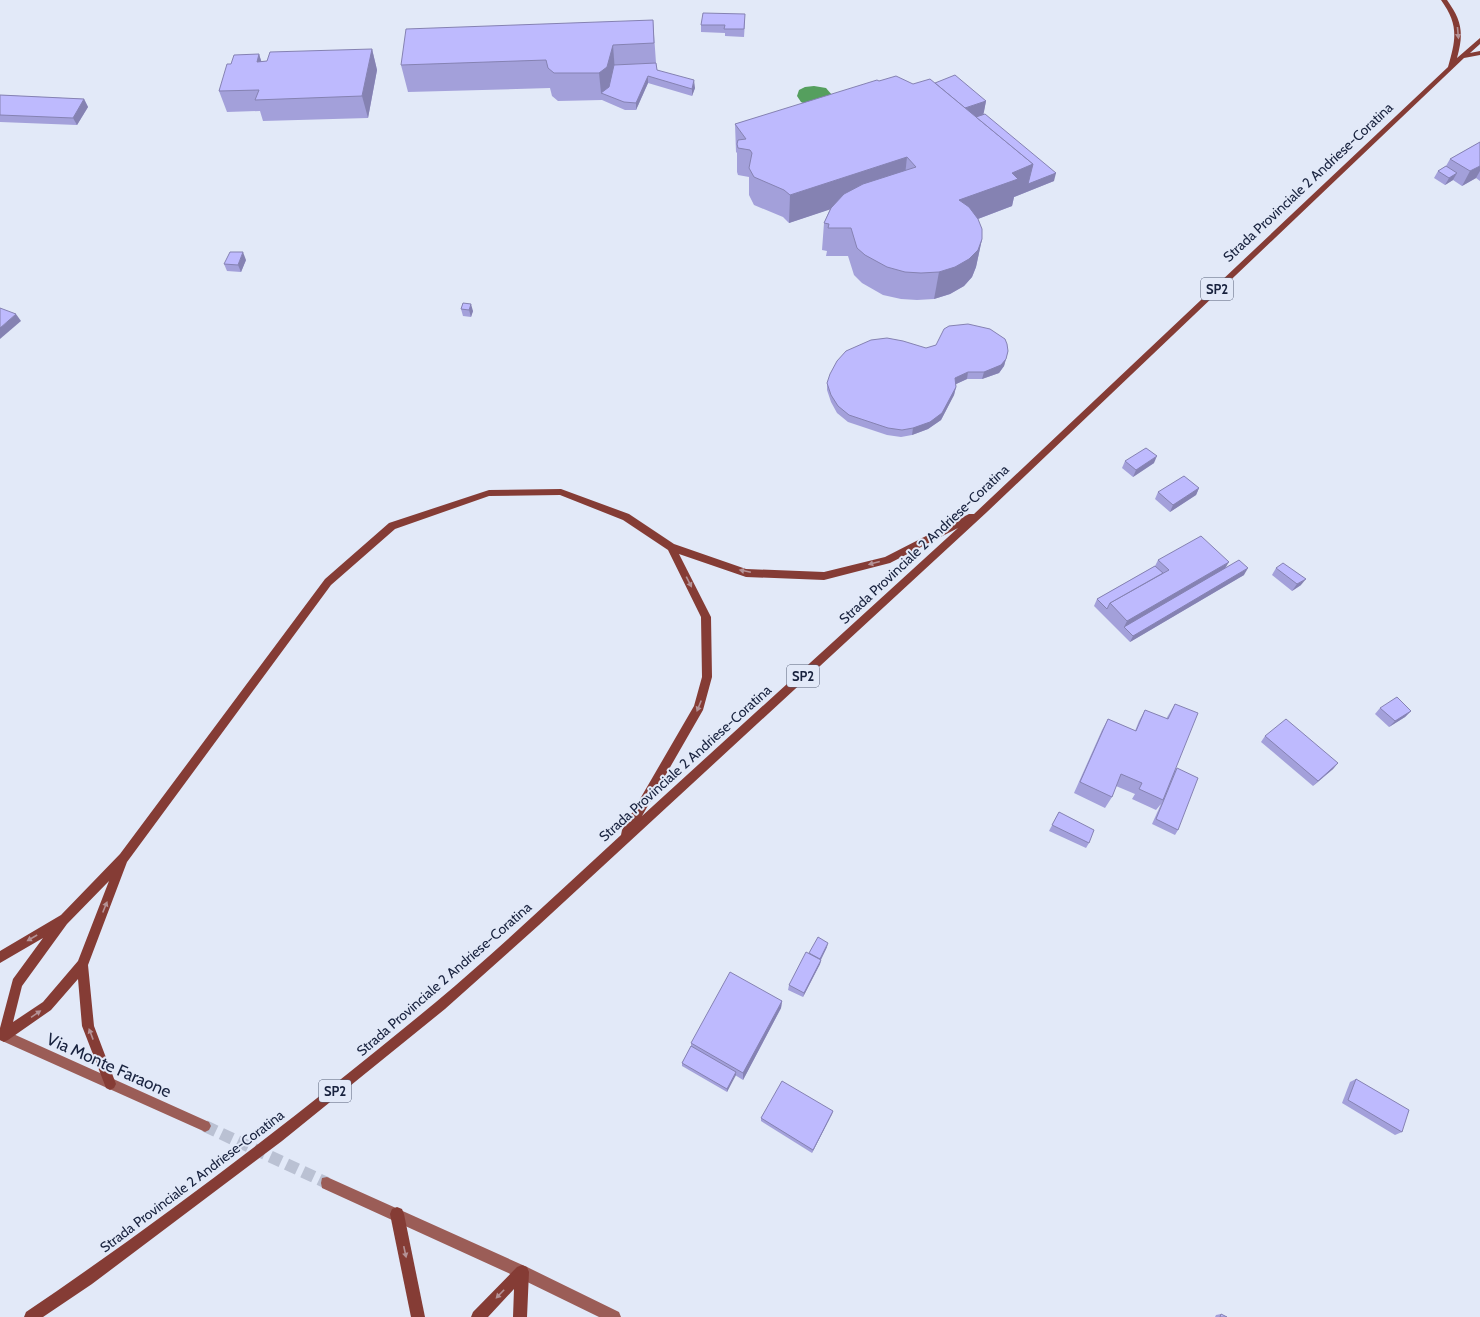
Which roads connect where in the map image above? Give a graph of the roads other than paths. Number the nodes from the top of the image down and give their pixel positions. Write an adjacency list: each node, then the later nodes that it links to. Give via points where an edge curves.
1 (1444, 0): 5 (main road, one-way to 5, via 1457,21 1459,34)
2 (1480, 40): 4 (main road, Strada Provinciale 2 Andriese-Coratina / SP2)
3 (1480, 53): 4 (main road)
4 (1462, 57): 5 (main road, Strada Provinciale 2 Andriese-Coratina / SP2)
5 (1450, 68): 6 (main road, Strada Provinciale 2 Andriese-Coratina / SP2)
6 (984, 510): 7 (main road, one-way to 7, via 887,560 824,576 746,572); 8 (main road, Strada Provinciale 2 Andriese-Coratina / SP2)
7 (671, 547): 8 (main road, one-way to 8, via 706,616 707,676 699,707); 9 (main road, via 626,517 561,492 489,493 392,526 328,582)
8 (621, 842): 19 (main road, Strada Provinciale 2 Andriese-Coratina / SP2, via 441,1005 290,1127 87,1279)
9 (124, 858): 10 (main road); 12 (main road, one-way to 9)
10 (65, 919): 11 (main road, one-way to 11); 13 (main road, via 17,983)
11 (0, 957)
12 (82, 965): 13 (main road, one-way to 12, via 47,1006); 14 (main road, one-way to 12, via 88,1026)
13 (2, 1035): 14 (street, Via Monte Faraone)
14 (110, 1084): 15 (street, Via Monte Faraone)
15 (205, 1126)
16 (327, 1183): 17 (street)
17 (397, 1214): 18 (street); 20 (main road, one-way to 20)
18 (522, 1272): 21 (main road, one-way to 21); 22 (main road); 23 (street)
19 (31, 1317)
20 (418, 1317)
21 (478, 1317)
22 (520, 1317)
23 (614, 1317)

